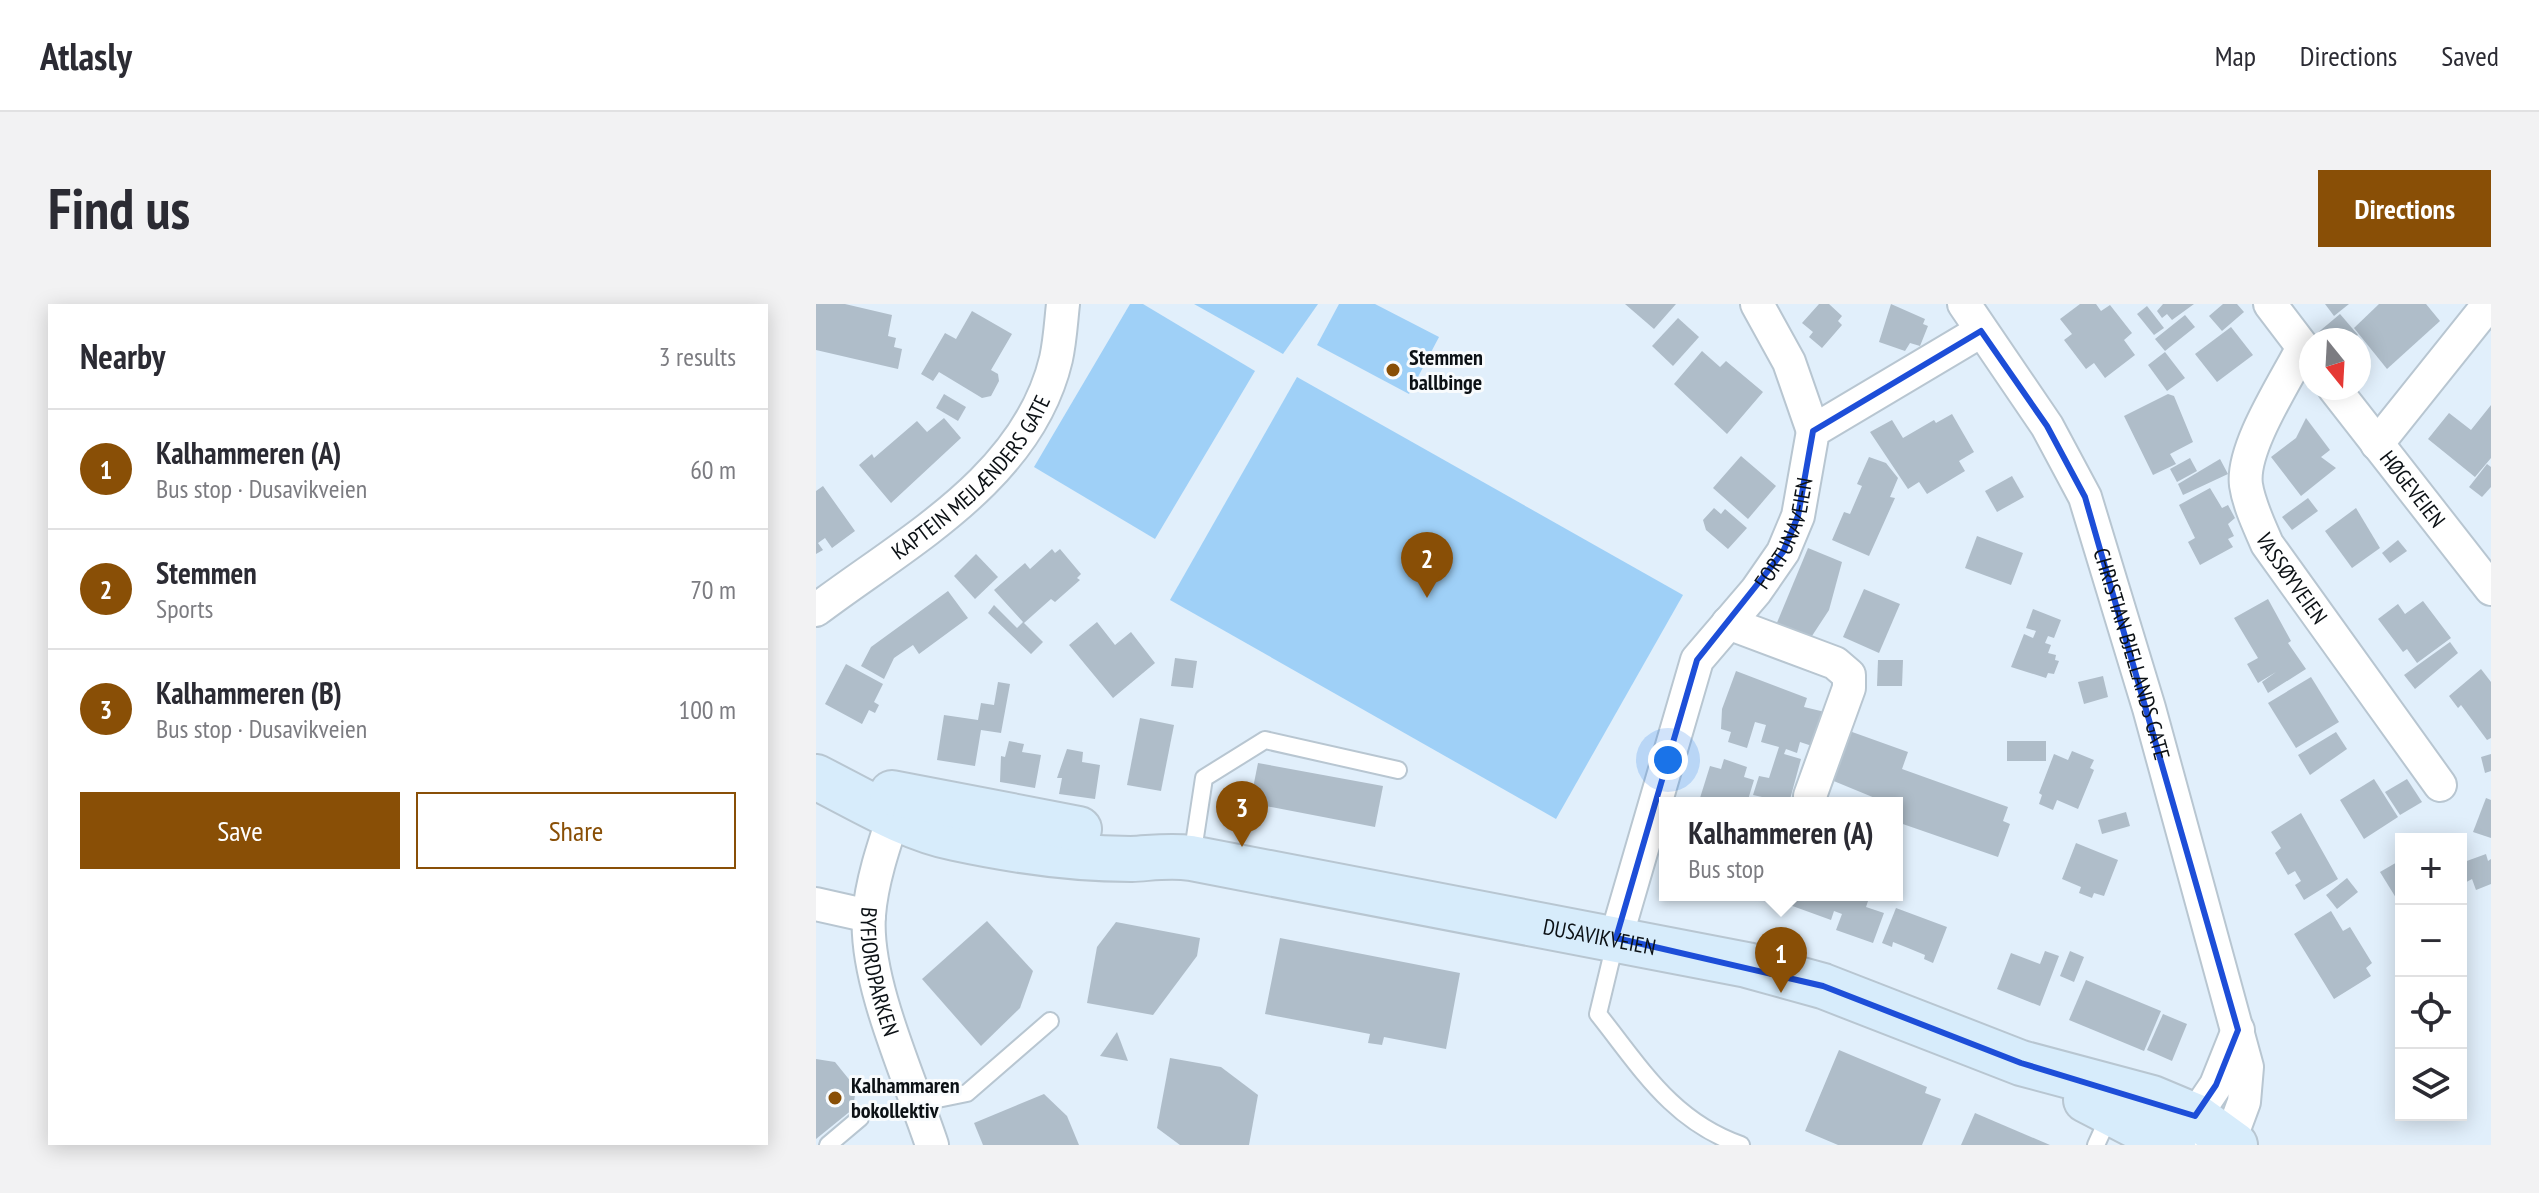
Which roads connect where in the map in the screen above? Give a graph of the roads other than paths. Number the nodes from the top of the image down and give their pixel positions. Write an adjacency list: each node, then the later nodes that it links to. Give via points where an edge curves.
1 (1063, 304): 12 (street, KAPTEIN MEJLÆNDERS GATE, via 1056,360 1006,458 961,501)
2 (1757, 304): 9 (street, FORTUNAVEIEN, via 1789,362)
3 (2270, 304): 6 (street)
4 (2489, 304): 10 (street)
5 (1976, 314): 9 (street); 25 (street, CHRISTIAN BJELLANDS GATE, via 2085,497)
6 (2299, 342)
7 (2299, 366): 17 (street, VASSØYVEIEN, via 2247,459 2253,511 2267,544)
8 (2343, 400): 10 (street, HØGEVEIEN)
9 (1813, 431): 13 (street, FORTUNAVEIEN, via 1798,516 1783,552)
10 (2377, 444): 11 (street, HØGEVEIEN)
11 (2491, 589)
12 (816, 610)
13 (1728, 623): 18 (street, via 1835,663 1849,675); 23 (street, FORTUNAVEIEN, via 1697,660)
14 (816, 754): 19 (main road)
15 (1398, 770): 20 (lane, via 1265,740 1204,778)
16 (816, 777): 19 (main road)
17 (2440, 785)
18 (1810, 796)
19 (897, 806): 20 (main road, DUSAVIKVEIEN, via 952,838 1131,859); 22 (street, BYFJORDPARKEN)
20 (1178, 856): 23 (main road, DUSAVIKVEIEN)
21 (816, 904): 22 (street)
22 (869, 916): 27 (street, BYFJORDPARKEN, via 878,984)
23 (1616, 938): 26 (main road, DUSAVIKVEIEN, via 1823,986); 33 (lane, via 1598,1014 1669,1103 1695,1124)
24 (1050, 1021): 27 (lane, via 967,1093)
25 (2238, 1030): 30 (street, via 2216,1085); 30 (street, CHRISTIAN BJELLANDS GATE, via 2247,1067 2244,1102)
26 (2021, 1063): 29 (main road, DUSAVIKVEIEN); 30 (main road, DUSAVIKVEIEN, via 2152,1098)
27 (918, 1103): 32 (street, BYFJORDPARKEN)
28 (860, 1118): 31 (lane)
29 (2103, 1129): 30 (main road, DUSAVIKVEIEN)
30 (2208, 1139)
31 (828, 1145)
32 (932, 1145)
33 (1741, 1145)

